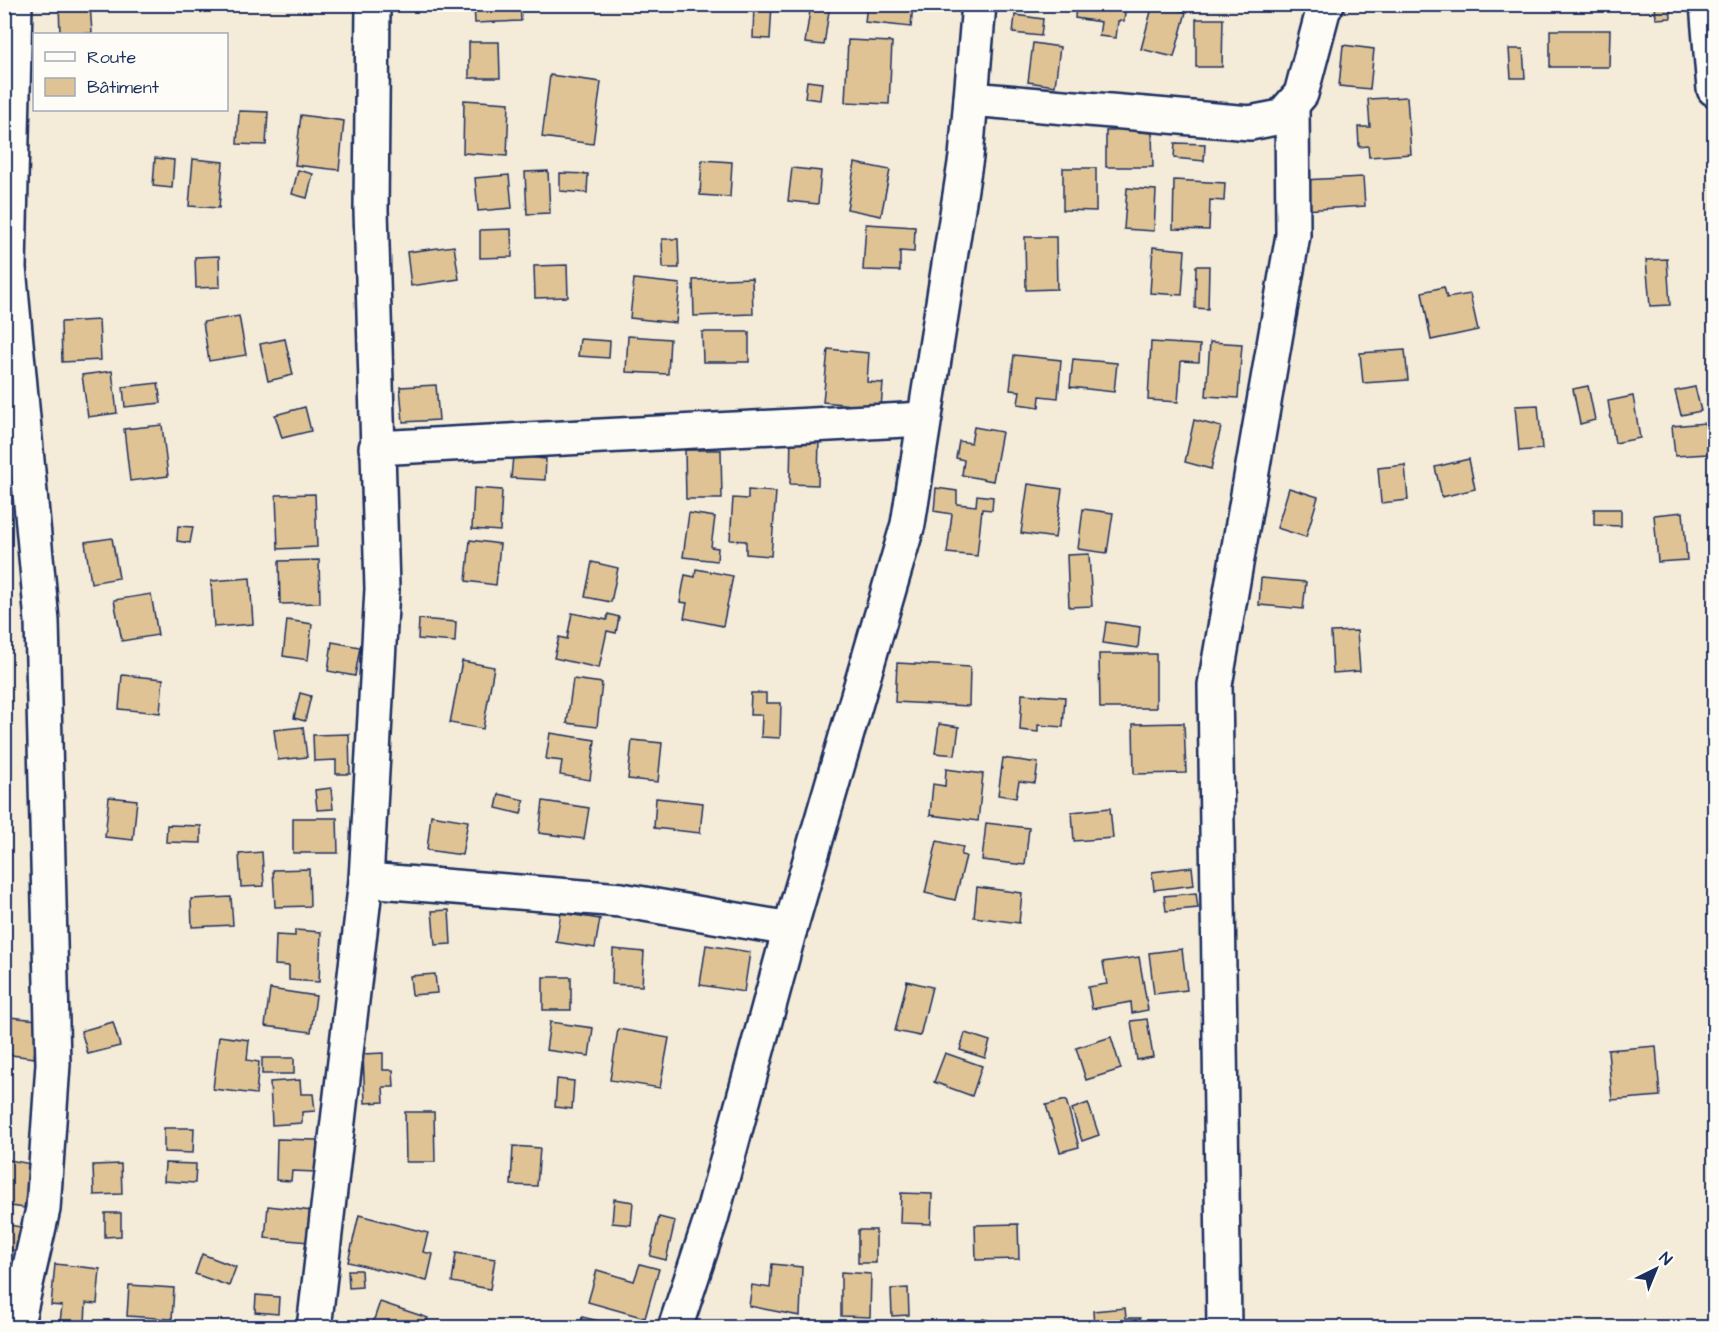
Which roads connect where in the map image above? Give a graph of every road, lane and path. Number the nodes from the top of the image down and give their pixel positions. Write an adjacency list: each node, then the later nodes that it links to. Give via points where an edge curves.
1 (15, 4): 13 (street, via 9,268 42,621 53,1064 43,1209)
2 (373, 4): 10 (street, via 371,210)
3 (979, 4): 7 (street)
4 (1327, 4): 8 (street, via 1301,94)
5 (1707, 4): 6 (street)
6 (1714, 89)
7 (971, 99): 8 (street, via 1250,123 1281,117); 9 (street, via 966,157)
8 (1292, 107): 16 (street, via 1293,235 1215,685)
9 (924, 419): 10 (street); 12 (street, via 908,524)
10 (376, 448): 11 (street, via 382,589)
11 (366, 880): 12 (street, via 621,900); 14 (street)
12 (790, 929): 15 (street, via 711,1220)
13 (16, 1328)
14 (314, 1328)
15 (675, 1328)
16 (1224, 1328)

